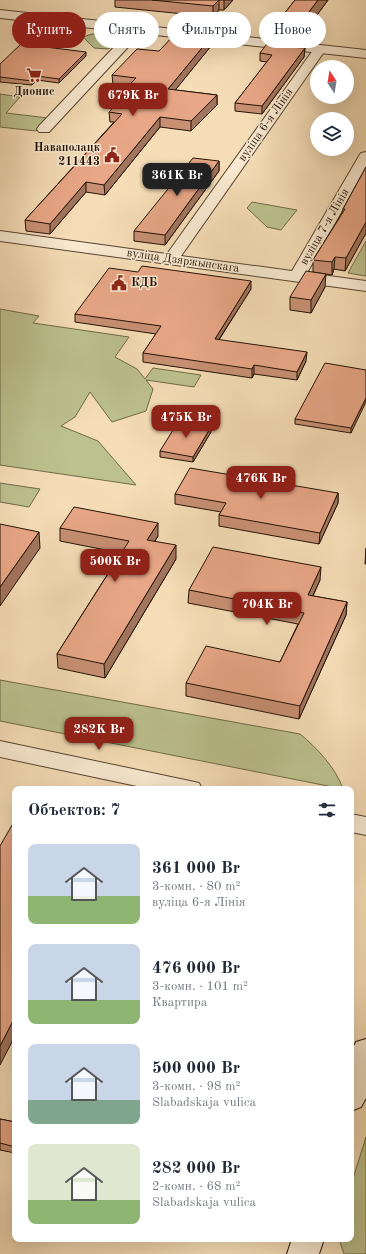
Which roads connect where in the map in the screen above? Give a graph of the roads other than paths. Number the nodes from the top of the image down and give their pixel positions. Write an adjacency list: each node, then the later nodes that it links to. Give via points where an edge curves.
1 (0, 14): 2 (street)
2 (94, 24)
3 (159, 31): 5 (street)
4 (120, 48): 7 (street)
5 (320, 49): 6 (street); 10 (street, вуліца 6-я Лінія)
6 (366, 54)
7 (44, 129)
8 (366, 156): 11 (street, вуліца 7-я Лінія)
9 (0, 236): 10 (street, вуліца Дзяржынскага)
10 (171, 259): 11 (street, вуліца Дзяржынскага)
11 (297, 276): 12 (street, вуліца Дзяржынскага)
12 (366, 286)
13 (0, 749): 14 (street)
14 (176, 786)
15 (354, 824): 16 (street)
16 (366, 826)
17 (366, 1050): 18 (street)
18 (354, 1089)
19 (307, 1242): 20 (street)
20 (303, 1254)

